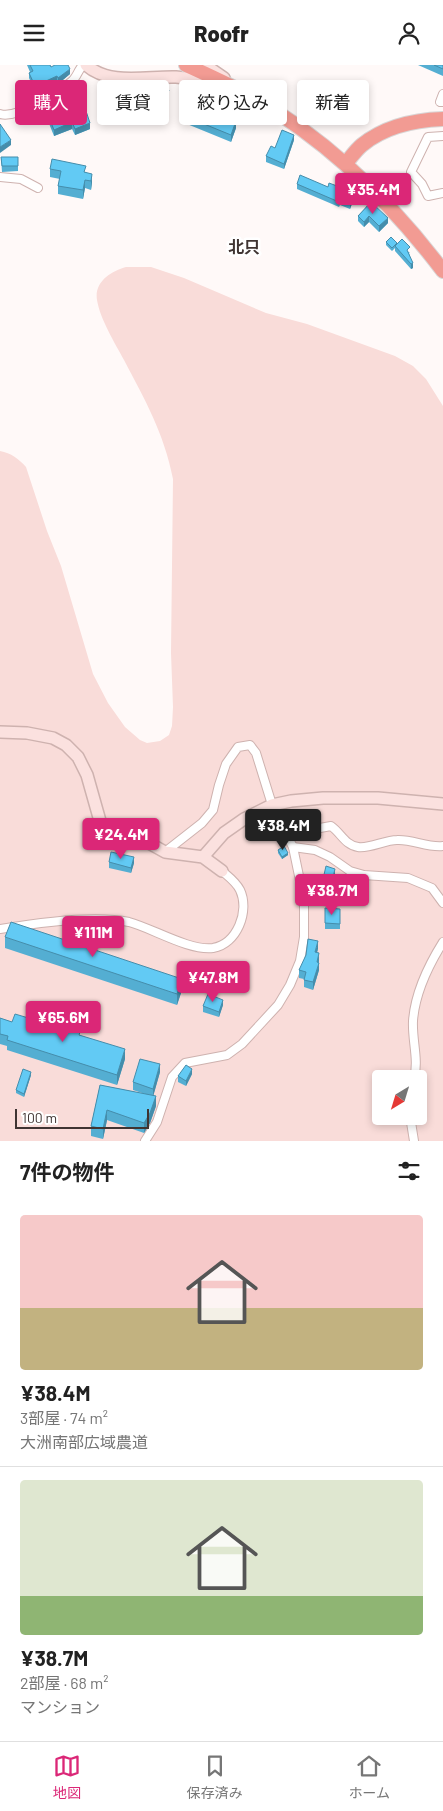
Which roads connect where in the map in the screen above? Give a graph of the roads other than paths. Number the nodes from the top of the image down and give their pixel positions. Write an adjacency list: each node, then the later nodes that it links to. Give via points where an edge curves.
1 (84, 65): 4 (street, via 101,75 114,77); 9 (street, via 72,81 53,95 14,114)
2 (186, 65): 5 (highway)
3 (205, 65): 6 (street)
4 (200, 80)
5 (217, 80)
6 (225, 80)
7 (443, 94): 8 (street, via 440,102)
8 (443, 102)
9 (0, 114)
10 (443, 119): 13 (highway, via 400,125 361,145)
11 (287, 120): 13 (highway)
12 (443, 136): 16 (street, via 428,137 412,172 428,196)
13 (346, 163): 17 (highway, via 415,234)
14 (0, 177): 15 (street, via 21,179)
15 (38, 188)
16 (443, 193)
17 (443, 271)
18 (0, 732): 24 (street, via 53,738 66,745 78,757 87,775 100,821 107,829 138,837)
19 (443, 804): 20 (street, via 323,797)
20 (272, 805): 21 (street, via 278,824); 24 (street, via 256,753 250,745 238,747 226,763 213,810 202,823); 25 (street, via 224,833)
21 (285, 832): 22 (street, via 298,834 331,826 346,842 359,848 395,840); 23 (street)
22 (443, 846)
23 (293, 847): 27 (street, via 315,850 350,871 364,875 408,878 432,888); 32 (street, via 304,900 304,937 300,961 290,985 278,1005 227,1055 185,1063 172,1077 157,1122)
24 (165, 852): 25 (street)
25 (203, 857): 26 (street)
26 (222, 871): 28 (street, via 234,881 244,905 236,932 225,943 212,948 112,919)
27 (443, 903)
28 (0, 929)
29 (443, 942): 30 (street, via 420,985 413,1021)
30 (416, 1070)
31 (411, 1125): 33 (street)
32 (145, 1141)
33 (414, 1141)

